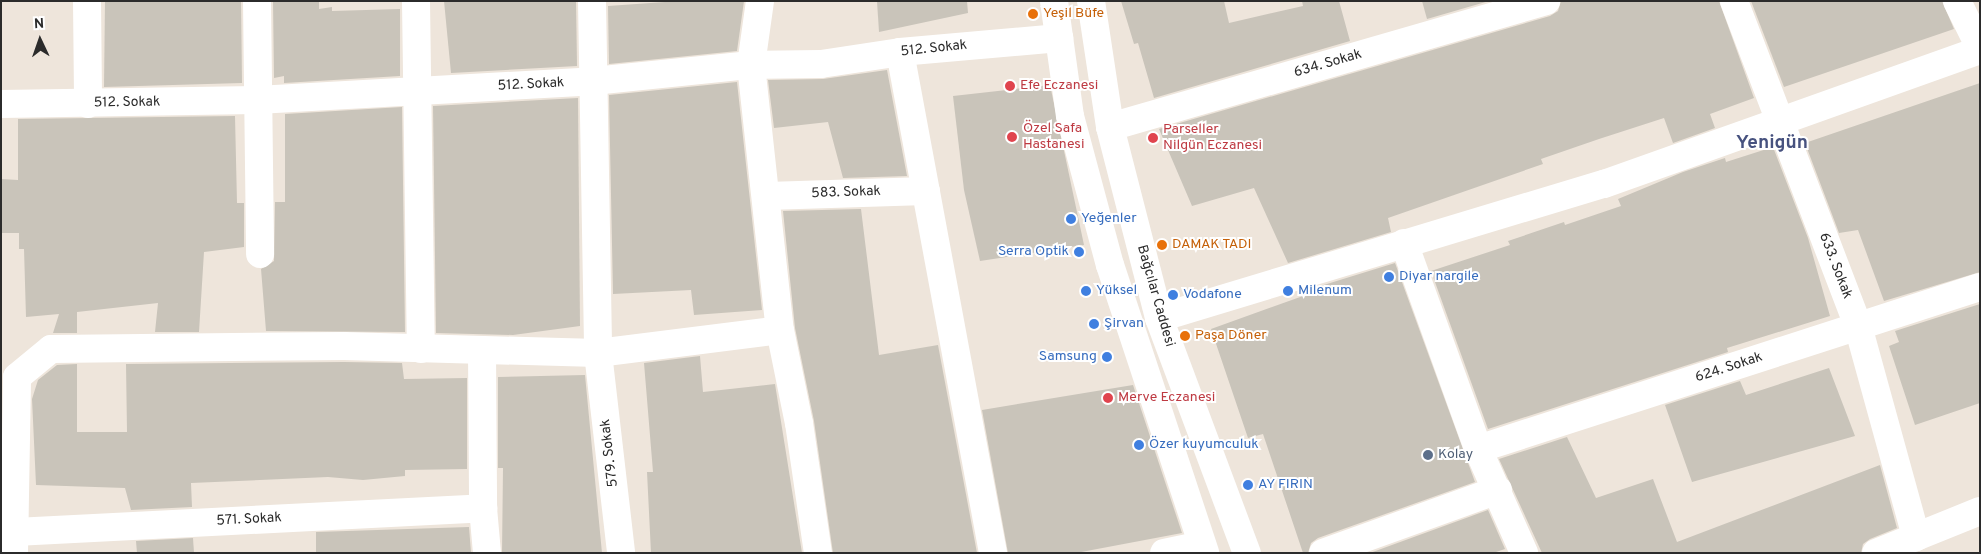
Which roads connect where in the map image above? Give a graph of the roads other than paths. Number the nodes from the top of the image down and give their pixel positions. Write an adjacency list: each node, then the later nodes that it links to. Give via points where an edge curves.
1 (88, 1): 19 (street)
2 (256, 1): 17 (street)
3 (416, 1): 16 (street)
4 (592, 1): 15 (street, 579. Sokak)
5 (760, 1): 14 (street)
6 (1054, 1): 11 (street)
7 (1091, 1): 21 (street, Bağcılar Caddesi)
8 (1546, 1): 21 (street, 634. Sokak)
9 (1734, 1): 20 (street, 633. Sokak)
10 (1957, 1): 12 (street)
11 (1059, 38): 13 (street, 512. Sokak); 40 (street, via 1070,116 1110,265)
12 (1980, 49): 20 (street)
13 (900, 52): 14 (street, 512. Sokak, via 821,64); 22 (street)
14 (751, 65): 15 (street, 512. Sokak); 23 (street)
15 (592, 81): 16 (street, 512. Sokak); 32 (street, 579. Sokak)
16 (416, 91): 17 (street, 512. Sokak); 30 (street)
17 (257, 100): 19 (street, 512. Sokak); 25 (street)
18 (1, 104): 19 (street, 512. Sokak)
19 (88, 104)
20 (1778, 120): 24 (street, via 1604,184); 28 (street, 633. Sokak)
21 (1110, 127): 27 (street, Bağcılar Caddesi)
22 (926, 191): 23 (street, 583. Sokak); 44 (street)
23 (767, 196): 29 (street)
24 (1404, 243): 27 (street); 34 (street)
25 (260, 254)
26 (1980, 287): 28 (street, 624. Sokak)
27 (1159, 318): 46 (street, Bağcılar Caddesi)
28 (1858, 326): 34 (street, 624. Sokak); 38 (street, 633. Sokak)
29 (780, 330): 32 (street); 43 (street, via 799,423)
30 (421, 349): 31 (street); 33 (street, via 344,346 50,349)
31 (482, 350): 32 (street); 36 (street)
32 (598, 353): 42 (street, 579. Sokak)
33 (9, 376): 39 (street)
34 (1478, 449): 35 (street)
35 (1498, 490): 47 (street); 48 (street)
36 (482, 508): 39 (street, 571. Sokak); 41 (street)
37 (1980, 511): 38 (street)
38 (1916, 537): 49 (street)
39 (15, 542)
40 (1203, 549): 45 (street)
41 (487, 553)
42 (622, 553)
43 (818, 553)
44 (993, 553)
45 (1164, 553)
46 (1247, 553)
47 (1322, 553)
48 (1524, 553)
49 (1876, 553)

